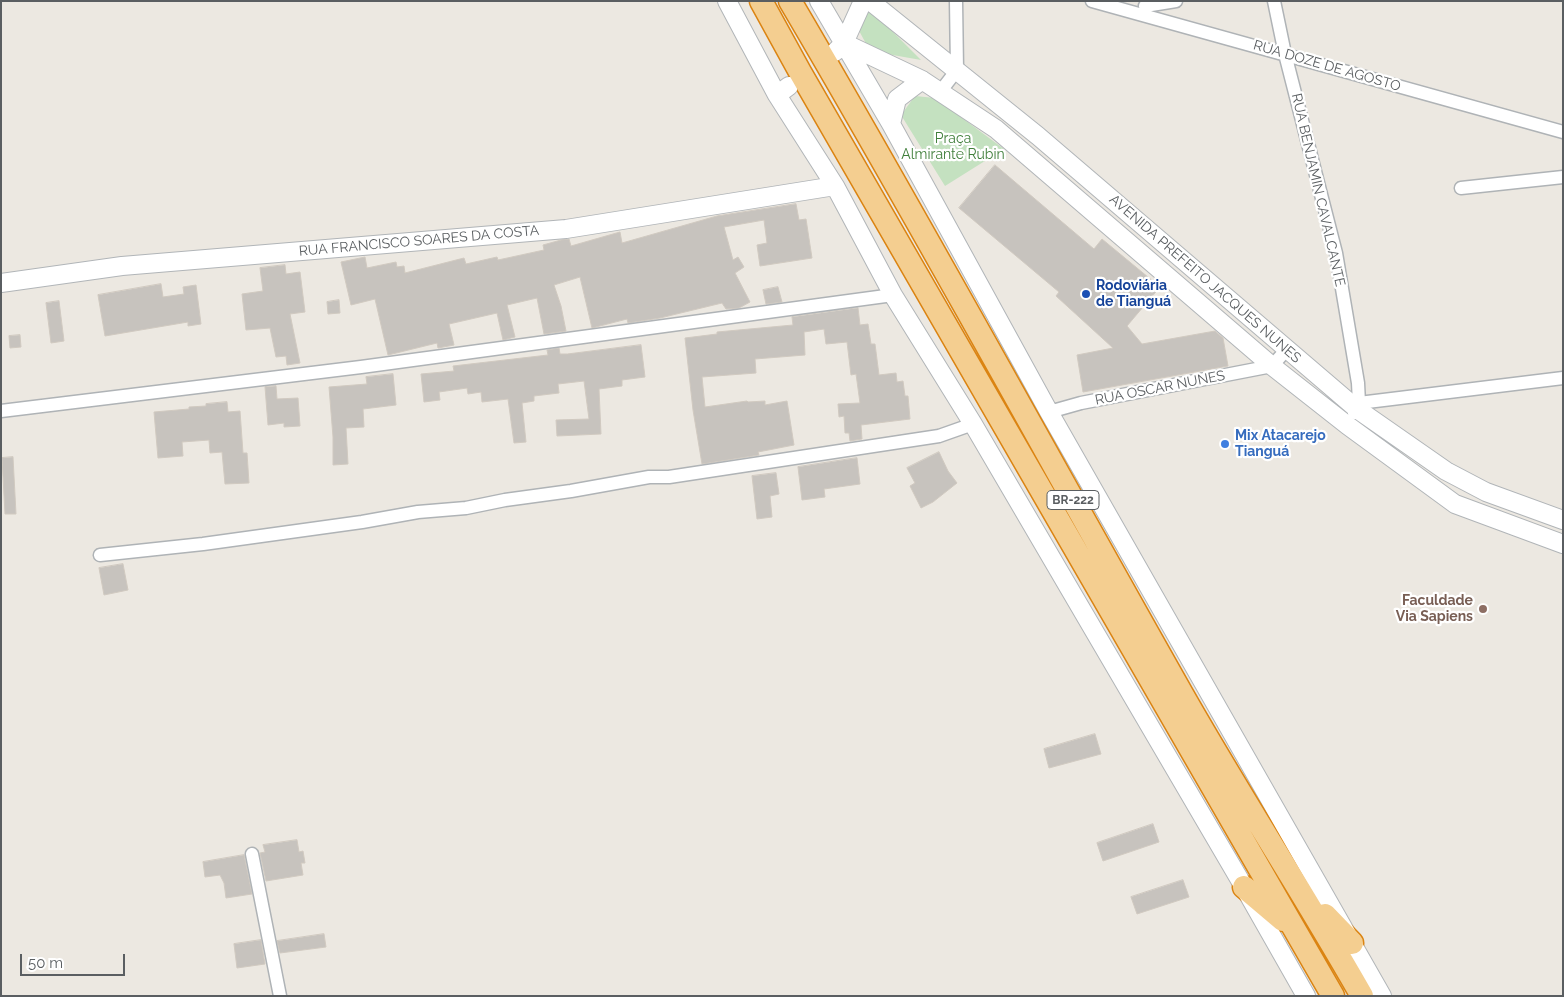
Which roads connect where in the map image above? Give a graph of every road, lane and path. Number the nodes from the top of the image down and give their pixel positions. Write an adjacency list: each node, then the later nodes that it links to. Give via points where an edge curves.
1 (727, 1): 24 (main road, via 783,90)
2 (762, 1): 48 (highway, BR-222)
3 (790, 1): 46 (highway, BR-222, via 861,120 1184,696)
4 (819, 1): 12 (main road, BR-222)
5 (863, 1): 12 (main road)
6 (870, 1): 14 (main road, AVENIDA PREFEITO JACQUES NUNES)
7 (956, 1): 14 (street)
8 (1092, 1): 11 (street, RUA DOZE DE AGOSTO)
9 (1176, 1): 11 (street)
10 (1274, 1): 13 (street, RUA BENJAMIN CAVALCANTE)
11 (1145, 8): 13 (street, RUA DOZE DE AGOSTO)
12 (840, 48): 15 (main road, AVENIDA PREFEITO JACQUES NUNES); 18 (main road, BR-222)
13 (1285, 54): 20 (street, RUA DOZE DE AGOSTO); 37 (street, RUA BENJAMIN CAVALCANTE, via 1336,253 1358,383)
14 (956, 70): 16 (street); 17 (main road, AVENIDA PREFEITO JACQUES NUNES)
15 (922, 80): 16 (main road, AVENIDA PREFEITO JACQUES NUNES); 18 (main road, via 897,99)
16 (940, 92): 19 (main road, AVENIDA PREFEITO JACQUES NUNES)
17 (1010, 113): 19 (main road); 21 (main road, AVENIDA PREFEITO JACQUES NUNES)
18 (891, 124): 39 (main road, BR-222)
19 (996, 130): 23 (main road, AVENIDA PREFEITO JACQUES NUNES)
20 (1563, 132)
21 (1067, 161): 23 (main road); 26 (main road, AVENIDA PREFEITO JACQUES NUNES)
22 (1563, 177): 25 (street)
23 (1052, 178): 27 (main road, AVENIDA PREFEITO JACQUES NUNES)
24 (835, 186): 30 (main road, RUA FRANCISCO SOARES DA COSTA, via 566,230 122,266); 31 (main road)
25 (1462, 188)
26 (1120, 207): 27 (main road); 28 (main road, AVENIDA PREFEITO JACQUES NUNES)
27 (1106, 223): 29 (main road, AVENIDA PREFEITO JACQUES NUNES)
28 (1175, 254): 29 (main road); 32 (main road, AVENIDA PREFEITO JACQUES NUNES)
29 (1161, 271): 33 (main road, AVENIDA PREFEITO JACQUES NUNES)
30 (1, 283)
31 (893, 295): 38 (street); 40 (main road)
32 (1233, 303): 33 (main road); 34 (main road, AVENIDA PREFEITO JACQUES NUNES)
33 (1218, 320): 35 (main road, AVENIDA PREFEITO JACQUES NUNES)
34 (1286, 349): 35 (street); 37 (main road, AVENIDA PREFEITO JACQUES NUNES)
35 (1272, 366): 39 (street, RUA OSCAR NUNES, via 1080,403); 41 (main road, AVENIDA PREFEITO JACQUES NUNES)
36 (1563, 378): 37 (street)
37 (1358, 406): 41 (street); 42 (main road, AVENIDA PREFEITO JACQUES NUNES, via 1446,471 1486,492)
38 (1, 411)
39 (1049, 412): 49 (main road, BR-222)
40 (973, 424): 44 (street, via 939,436 669,477 649,477 466,508); 47 (main road)
41 (1347, 425): 43 (main road, AVENIDA PREFEITO JACQUES NUNES, via 1455,504)
42 (1563, 520)
43 (1563, 544)
44 (100, 555)
45 (252, 854): 50 (street)
46 (1296, 885): 49 (highway); 53 (highway, BR-222)
47 (1244, 887): 48 (highway); 51 (main road)
48 (1298, 933): 52 (highway, BR-222)
49 (1352, 943): 54 (main road, BR-222)
50 (280, 996)
51 (1306, 996)
52 (1333, 996)
53 (1362, 996)
54 (1382, 996)

